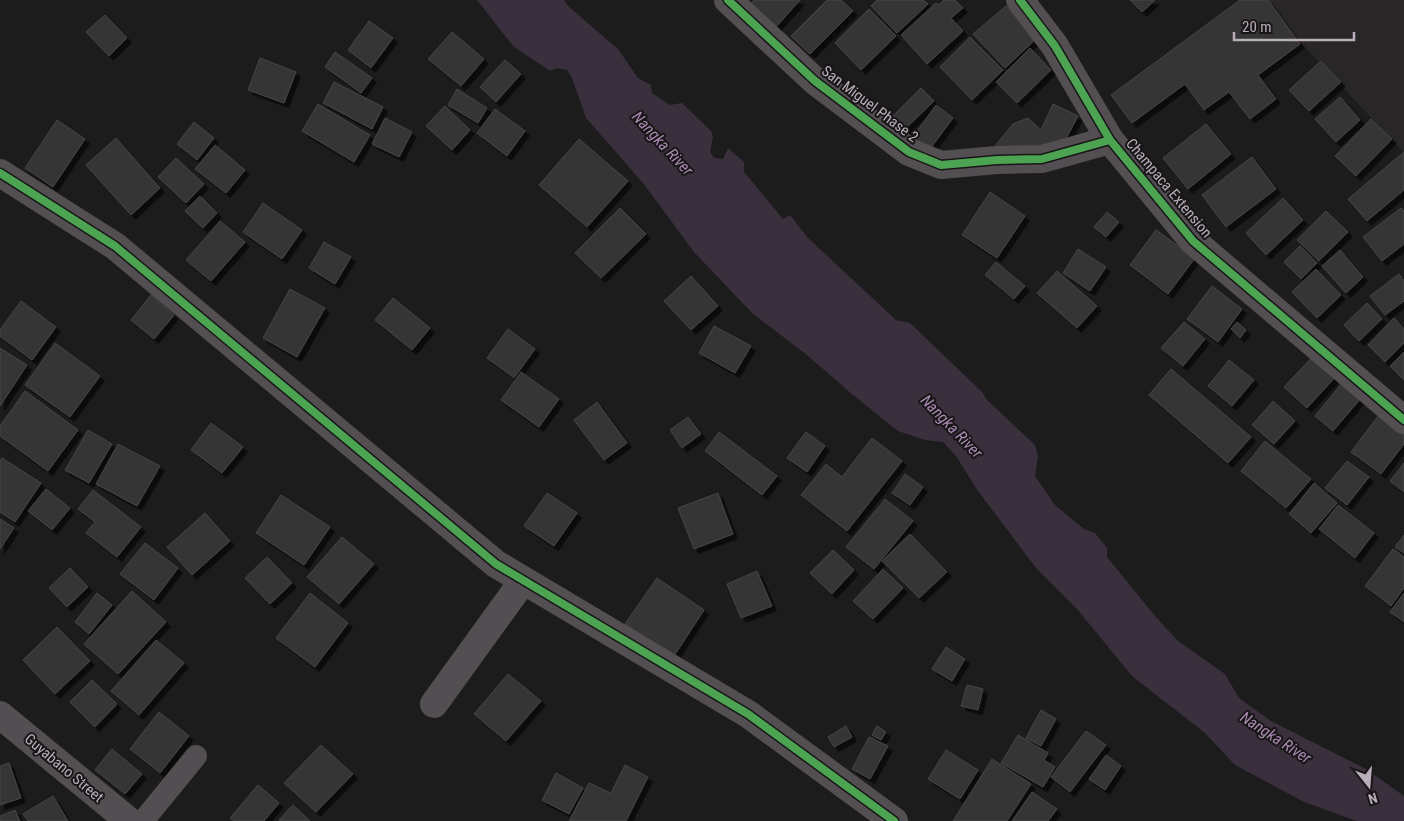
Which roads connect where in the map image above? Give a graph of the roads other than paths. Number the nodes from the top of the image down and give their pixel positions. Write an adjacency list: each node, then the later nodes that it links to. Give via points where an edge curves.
1 (728, 0): 3 (street, San Miguel Phase 2, via 815,81 909,152 941,165 1042,159)
2 (1020, 0): 3 (street, Champaca Extension, via 1055,46)
3 (1110, 140): 5 (street, Champaca Extension, via 1193,241)
4 (0, 173): 6 (street, via 115,246 496,564)
5 (1404, 420)
6 (523, 580): 7 (street); 12 (street, via 748,714)
7 (434, 704)
8 (0, 715): 10 (street, Guyabano Street)
9 (196, 756): 11 (lane)
10 (129, 821)
11 (142, 821)
12 (894, 821)

